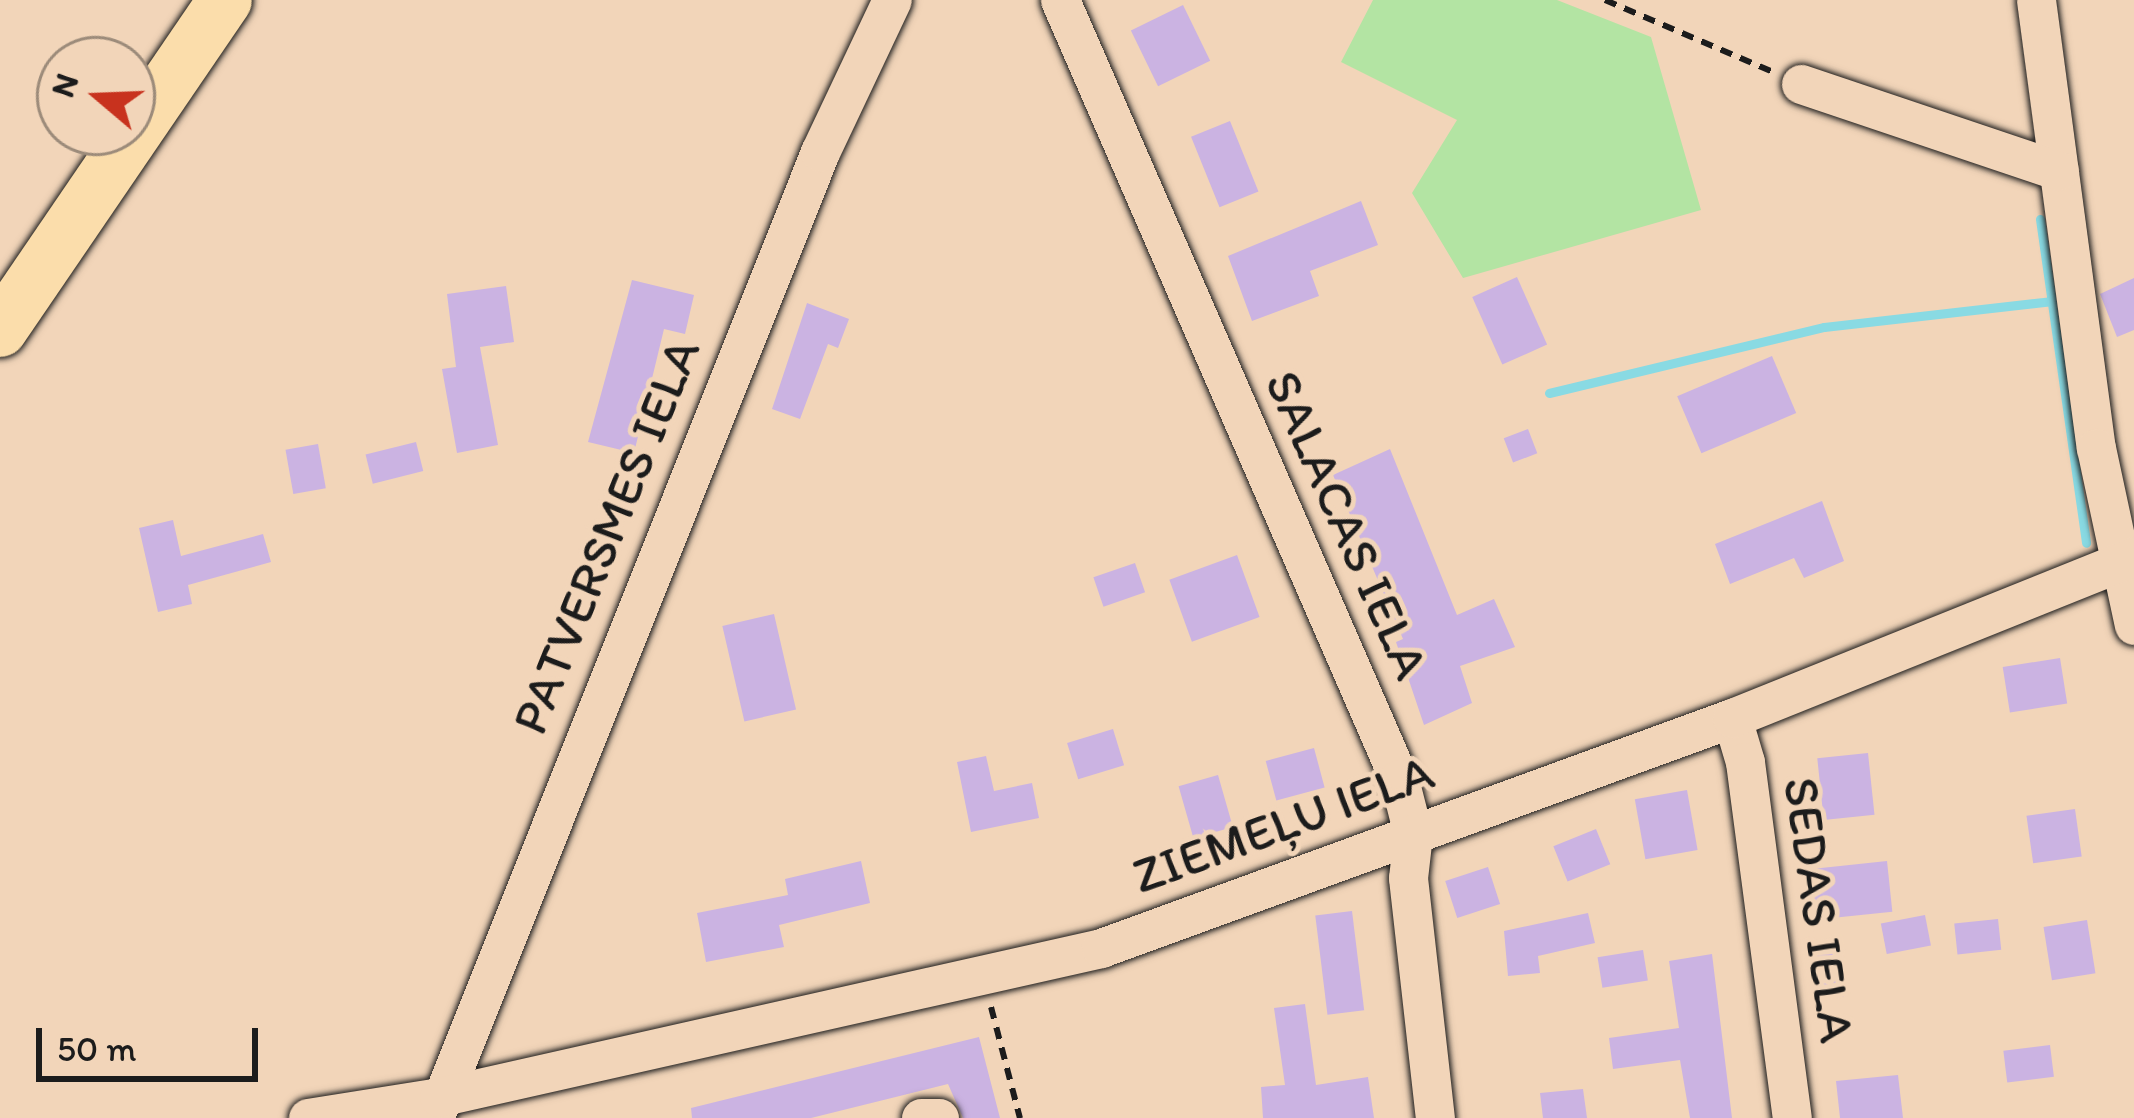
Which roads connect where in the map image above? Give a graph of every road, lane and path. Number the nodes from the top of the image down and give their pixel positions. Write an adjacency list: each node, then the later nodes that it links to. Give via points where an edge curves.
1 (225, 0): 8 (highway)
2 (892, 0): 14 (street, PATVERSMES IELA, via 820,152)
3 (1060, 0): 12 (street, SALACAS IELA, via 1390,758)
4 (1605, 0): 6 (path)
5 (2036, 0): 7 (street)
6 (1802, 84): 7 (street)
7 (2059, 171): 9 (street, via 2096,448)
8 (0, 330)
9 (2129, 558): 10 (street); 11 (street, ZIEMEĻU IELA)
10 (2134, 626)
11 (1732, 718): 12 (street, ZIEMEĻU IELA); 20 (street, SEDAS IELA, via 1745,763)
12 (1413, 834): 13 (street, ZIEMEĻU IELA, via 1101,948); 19 (street, SALACAS IELA, via 1408,878)
13 (983, 974): 14 (street, ZIEMEĻU IELA); 18 (path)
14 (437, 1107): 15 (street, ZIEMEĻU IELA)
15 (308, 1118)
16 (922, 1118): 17 (street)
17 (939, 1118)
18 (1020, 1118)
19 (1436, 1118)
20 (1792, 1118)

